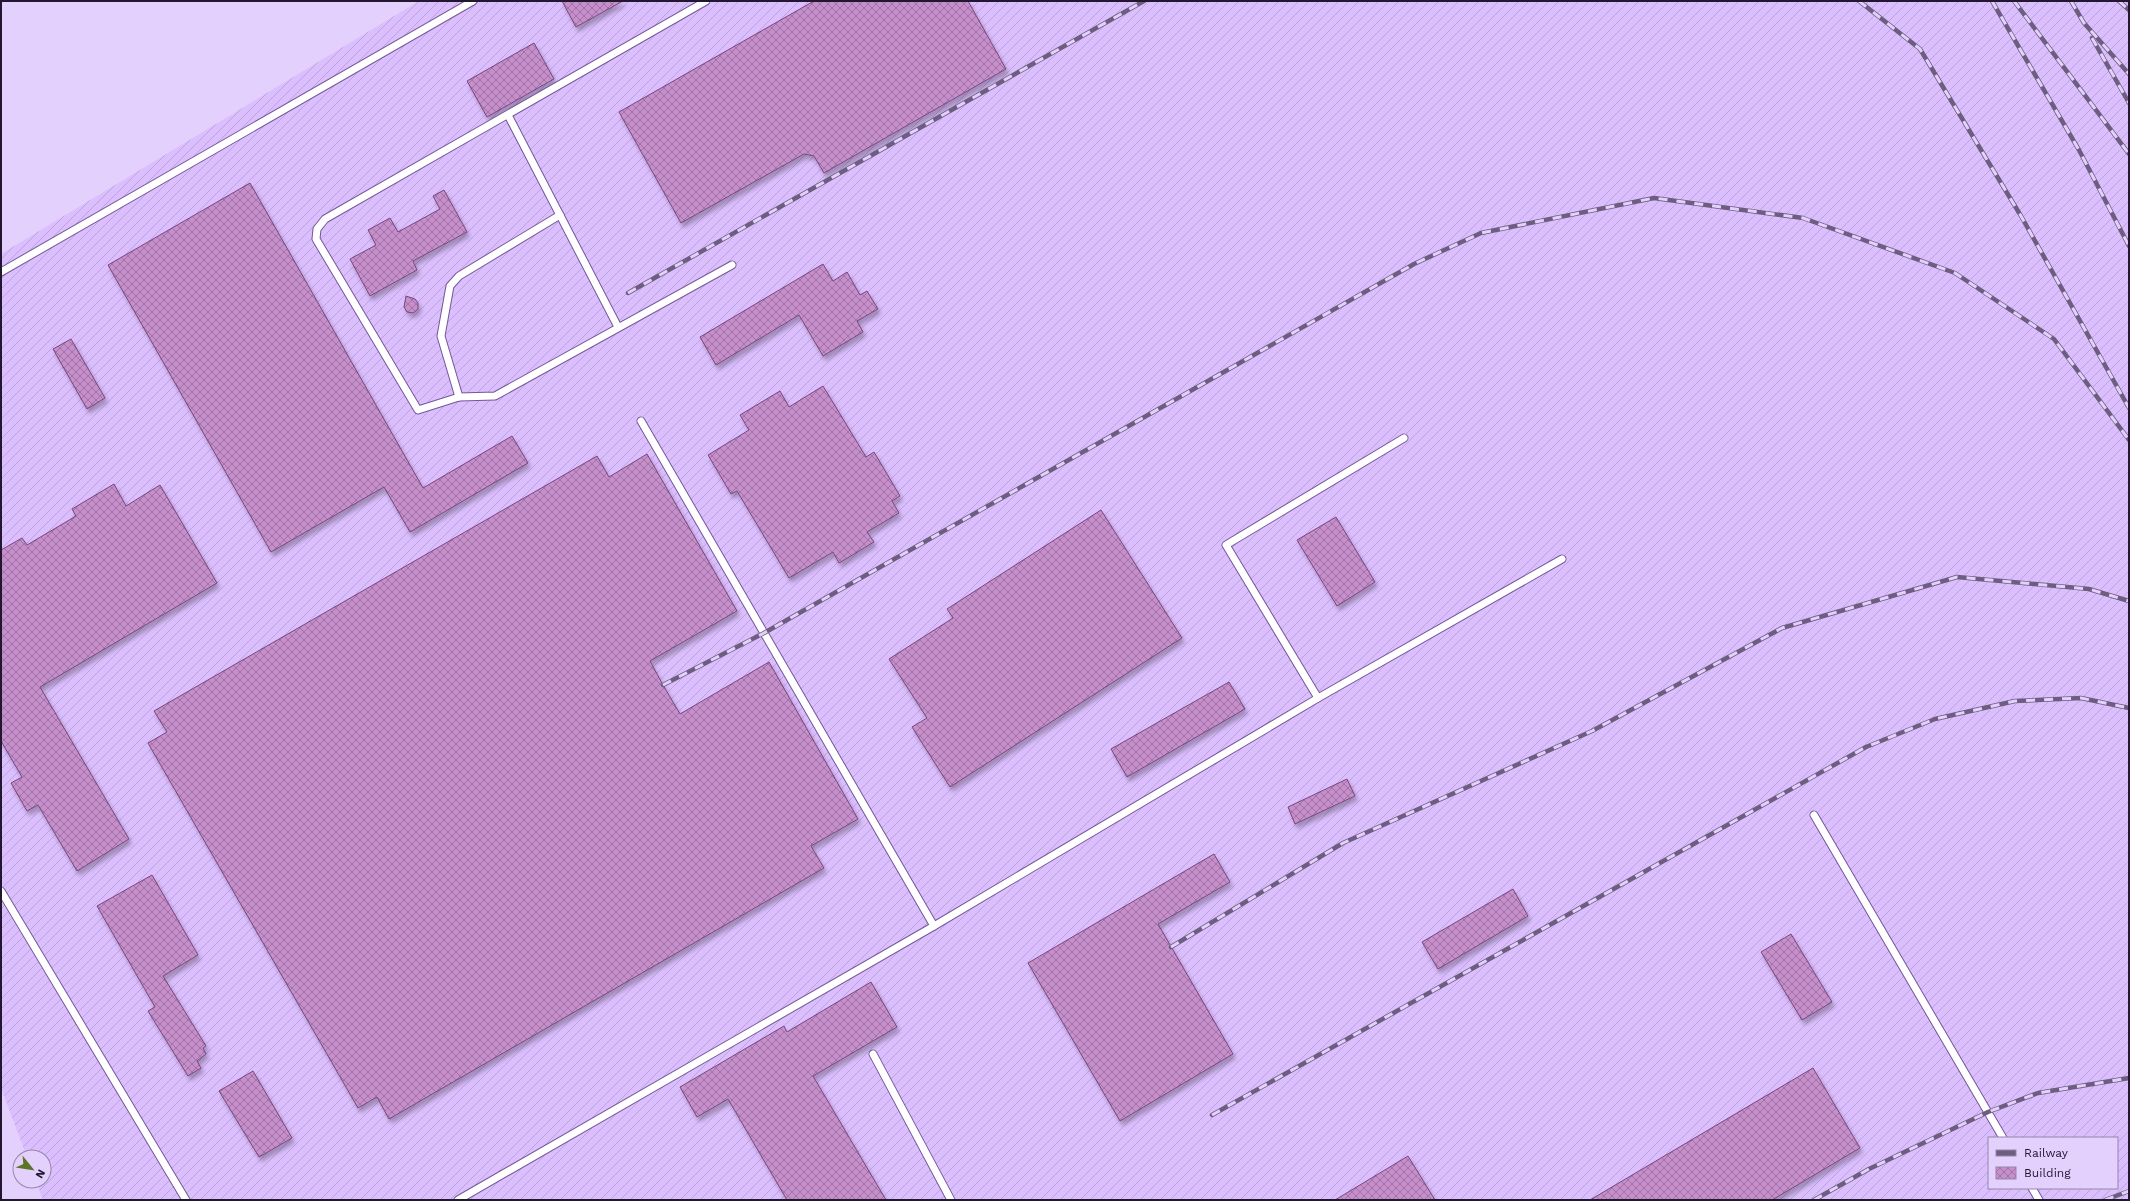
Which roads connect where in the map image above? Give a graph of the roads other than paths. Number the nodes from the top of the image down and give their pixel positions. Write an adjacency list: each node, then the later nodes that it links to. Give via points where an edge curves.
1 (473, 1): 6 (lane)
2 (706, 1): 3 (lane)
3 (508, 115): 4 (lane); 8 (lane, via 325,219 317,229 316,239 418,410)
4 (560, 215): 7 (lane); 8 (lane, via 459,276 450,286 441,336)
5 (732, 265): 7 (lane)
6 (1, 272)
7 (618, 327): 8 (lane, via 496,396)
8 (459, 397)
9 (641, 421): 15 (lane)
10 (1404, 438): 12 (lane, via 1226,545)
11 (1562, 559): 12 (lane)
12 (1318, 698): 15 (lane)
13 (1814, 815): 17 (lane)
14 (1, 891): 19 (lane)
15 (934, 926): 20 (lane)
16 (873, 1054): 21 (lane)
17 (2002, 1137)
18 (2033, 1189): 22 (lane)
19 (186, 1200)
20 (458, 1200)
21 (951, 1200)
22 (2039, 1200)

